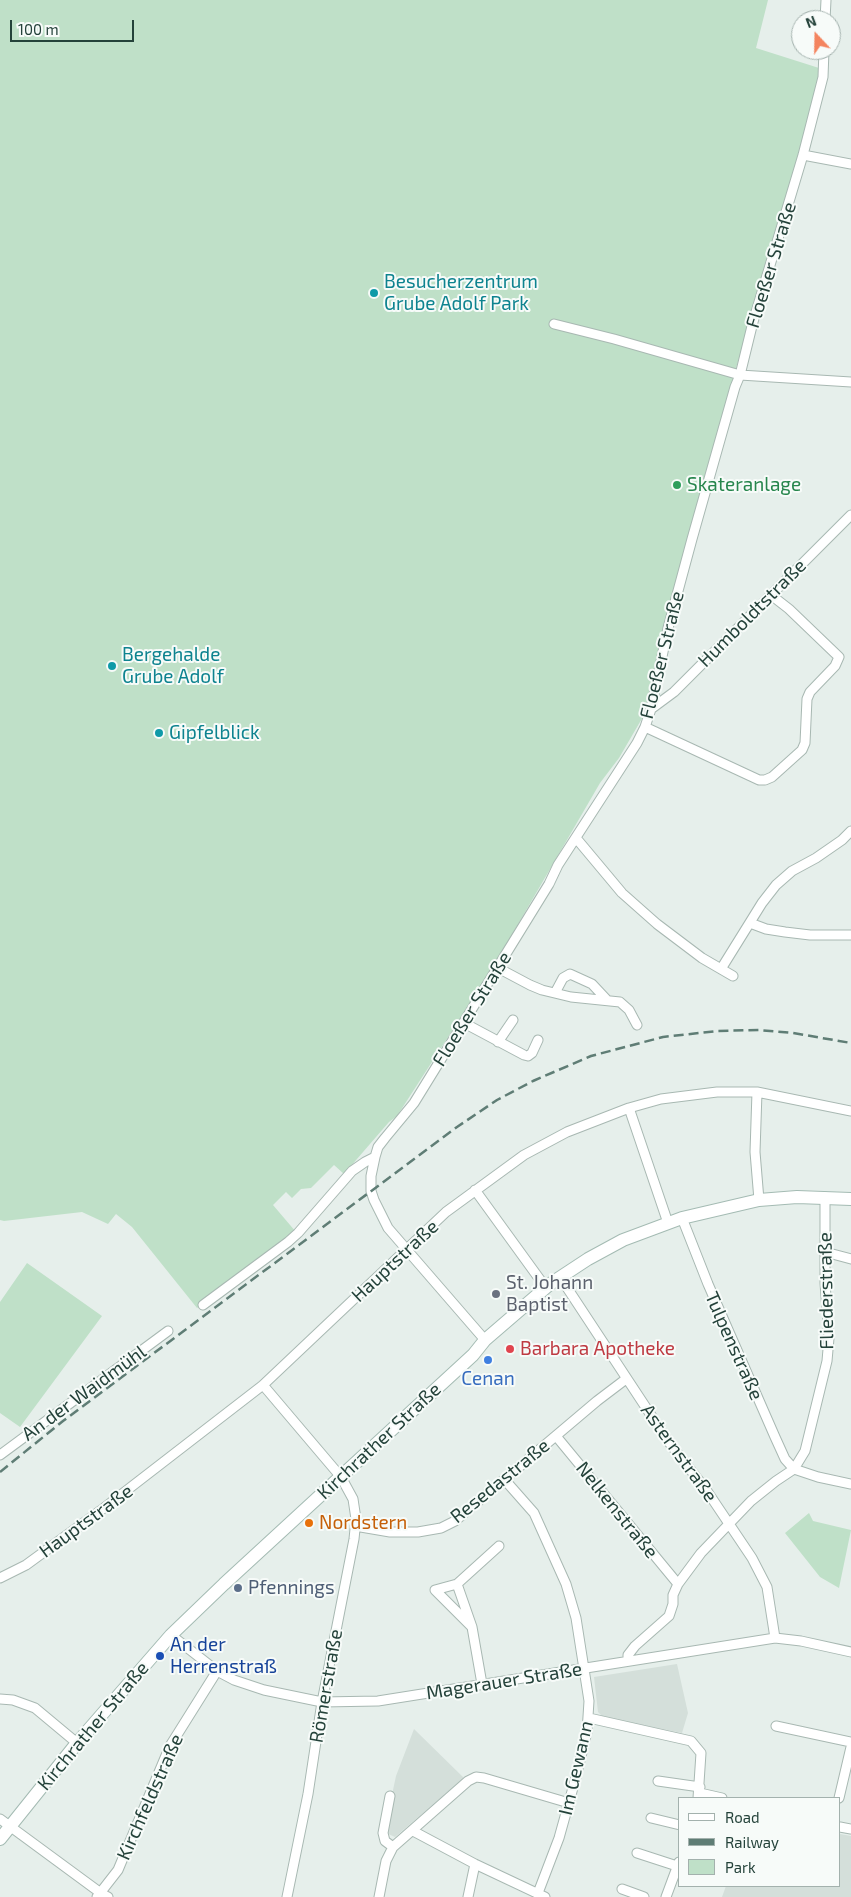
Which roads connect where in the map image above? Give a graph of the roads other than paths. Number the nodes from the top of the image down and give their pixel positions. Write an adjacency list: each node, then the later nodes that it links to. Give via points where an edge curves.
1 (823, 60): 2 (street, Floeßer Straße)
2 (804, 155): 3 (street); 5 (street, Floeßer Straße)
3 (851, 164)
4 (554, 324): 5 (street)
5 (740, 375): 6 (street); 9 (street, Floeßer Straße, via 668,628)
6 (851, 382)
7 (851, 515): 8 (street, Humboldtstraße)
8 (771, 595): 9 (street, Humboldtstraße, via 674,692); 10 (street, via 839,657 835,666 810,692 802,750 772,776 759,780)
9 (651, 709): 10 (street, Floeßer Straße)
10 (645, 727): 12 (street, Floeßer Straße)
11 (851, 831): 13 (street, via 776,884)
12 (576, 838): 15 (street, Floeßer Straße); 16 (street, via 634,904 683,945)
13 (750, 923): 14 (street, via 766,929 810,935); 16 (street)
14 (851, 935)
15 (498, 968): 18 (street, via 530,985); 21 (street, Floeßer Straße)
16 (721, 969): 17 (street)
17 (733, 976)
18 (555, 993): 19 (street, via 588,1000); 19 (street, via 563,978 570,974 592,984)
19 (607, 1000): 22 (street, via 626,1006)
20 (512, 1020): 24 (street)
21 (464, 1023): 24 (street); 28 (street, Floeßer Straße, via 414,1104 378,1147)
22 (637, 1025)
23 (538, 1040): 24 (street, via 528,1056)
24 (498, 1042)
25 (757, 1092): 26 (street, Hauptstraße, via 717,1092 661,1099); 27 (street, Hauptstraße); 32 (street, via 755,1152)
26 (629, 1108): 29 (street, Hauptstraße, via 567,1132 524,1155); 34 (street)
27 (851, 1111)
28 (375, 1157): 35 (street, Floeßer Straße, via 371,1176 374,1200 388,1228); 40 (street, via 352,1171 288,1242)
29 (475, 1190): 35 (street, Hauptstraße, via 446,1212); 39 (street)
30 (825, 1197): 31 (main road, Kirchrather Straße); 32 (main road, Kirchrather Straße); 36 (street, Fliederstraße)
31 (851, 1199)
32 (759, 1200): 33 (main road, Kirchrather Straße)
33 (682, 1218): 34 (main road, Kirchrather Straße); 47 (street, Tulpenstraße, via 774,1437 785,1460)
34 (668, 1223): 38 (main road, Kirchrather Straße, via 623,1240)
35 (407, 1251): 42 (street, Floeßer Straße); 44 (street, Hauptstraße)
36 (824, 1252): 37 (street); 47 (street, Fliederstraße, via 829,1338 827,1362 806,1452)
37 (851, 1259)
38 (560, 1277): 39 (main road, Kirchrather Straße); 43 (street, Asternstraße)
39 (546, 1288): 42 (main road, Kirchrather Straße)
40 (203, 1305)
41 (168, 1331): 46 (street, An der Waidmühl)
42 (485, 1340): 48 (main road, Kirchrather Straße, via 473,1355)
43 (626, 1380): 45 (street, Resedastraße); 51 (street, Asternstraße)
44 (263, 1385): 48 (street, Römerstraße); 54 (street, Hauptstraße, via 100,1511 26,1565)
45 (556, 1436): 49 (street, Resedastraße); 56 (street, Nelkenstraße)
46 (0, 1455)
47 (794, 1469): 50 (street); 51 (street, via 751,1501)
48 (341, 1477): 52 (street, Römerstraße, via 353,1499); 58 (main road, Kirchrather Straße)
49 (504, 1479): 52 (street, Resedastraße, via 467,1512 441,1528 390,1532); 62 (street, Im Gewann, via 534,1513 566,1584 575,1613)
50 (851, 1484)
51 (730, 1525): 56 (street, via 701,1553); 59 (street, Asternstraße, via 767,1587)
52 (355, 1526): 66 (street, Römerstraße)
53 (499, 1546): 55 (street)
54 (0, 1578)
55 (458, 1584): 57 (street); 57 (street, via 435,1590)
56 (678, 1584): 61 (street, via 669,1616 635,1646 628,1655)
57 (472, 1627): 64 (street)
58 (171, 1634): 63 (street, Magerauer Straße); 70 (main road, Kirchrather Straße)
59 (775, 1638): 60 (street, Magerauer Straße); 61 (street, Magerauer Straße)
60 (851, 1652)
61 (628, 1662): 62 (street, Magerauer Straße)
62 (584, 1668): 64 (street, Magerauer Straße); 67 (street, Im Gewann)
63 (218, 1671): 66 (street, Magerauer Straße, via 264,1690); 90 (street, Kirchfeldstraße, via 170,1746 118,1870)
64 (482, 1684): 66 (street, Magerauer Straße, via 378,1701)
65 (0, 1699): 70 (street, via 35,1708)
66 (322, 1702): 91 (street, Römerstraße)
67 (589, 1718): 73 (street, via 691,1741 701,1753); 77 (street, Im Gewann)
68 (776, 1726): 69 (street)
69 (851, 1742)
70 (77, 1744): 79 (main road, Kirchrather Straße)
71 (851, 1747): 76 (street)
72 (658, 1781): 73 (street)
73 (699, 1793): 75 (street)
74 (390, 1796): 83 (street, via 383,1833 385,1841)
75 (717, 1797)
76 (839, 1797)
77 (569, 1803): 81 (street, via 476,1777); 89 (street, Im Gewann)
78 (651, 1818): 80 (street)
79 (5, 1823): 82 (main road, Kirchrather Straße); 90 (street)
80 (678, 1825)
81 (413, 1831): 83 (street); 86 (street)
82 (0, 1839)
83 (393, 1847): 92 (street, via 386,1861)
84 (637, 1853): 85 (street)
85 (678, 1863)
86 (475, 1864): 89 (street); 93 (street)
87 (678, 1866): 95 (street)
88 (622, 1889): 94 (street)
89 (541, 1895)
90 (102, 1896)
91 (287, 1897)
92 (380, 1897)
93 (468, 1897)
94 (644, 1897)
95 (666, 1897)

